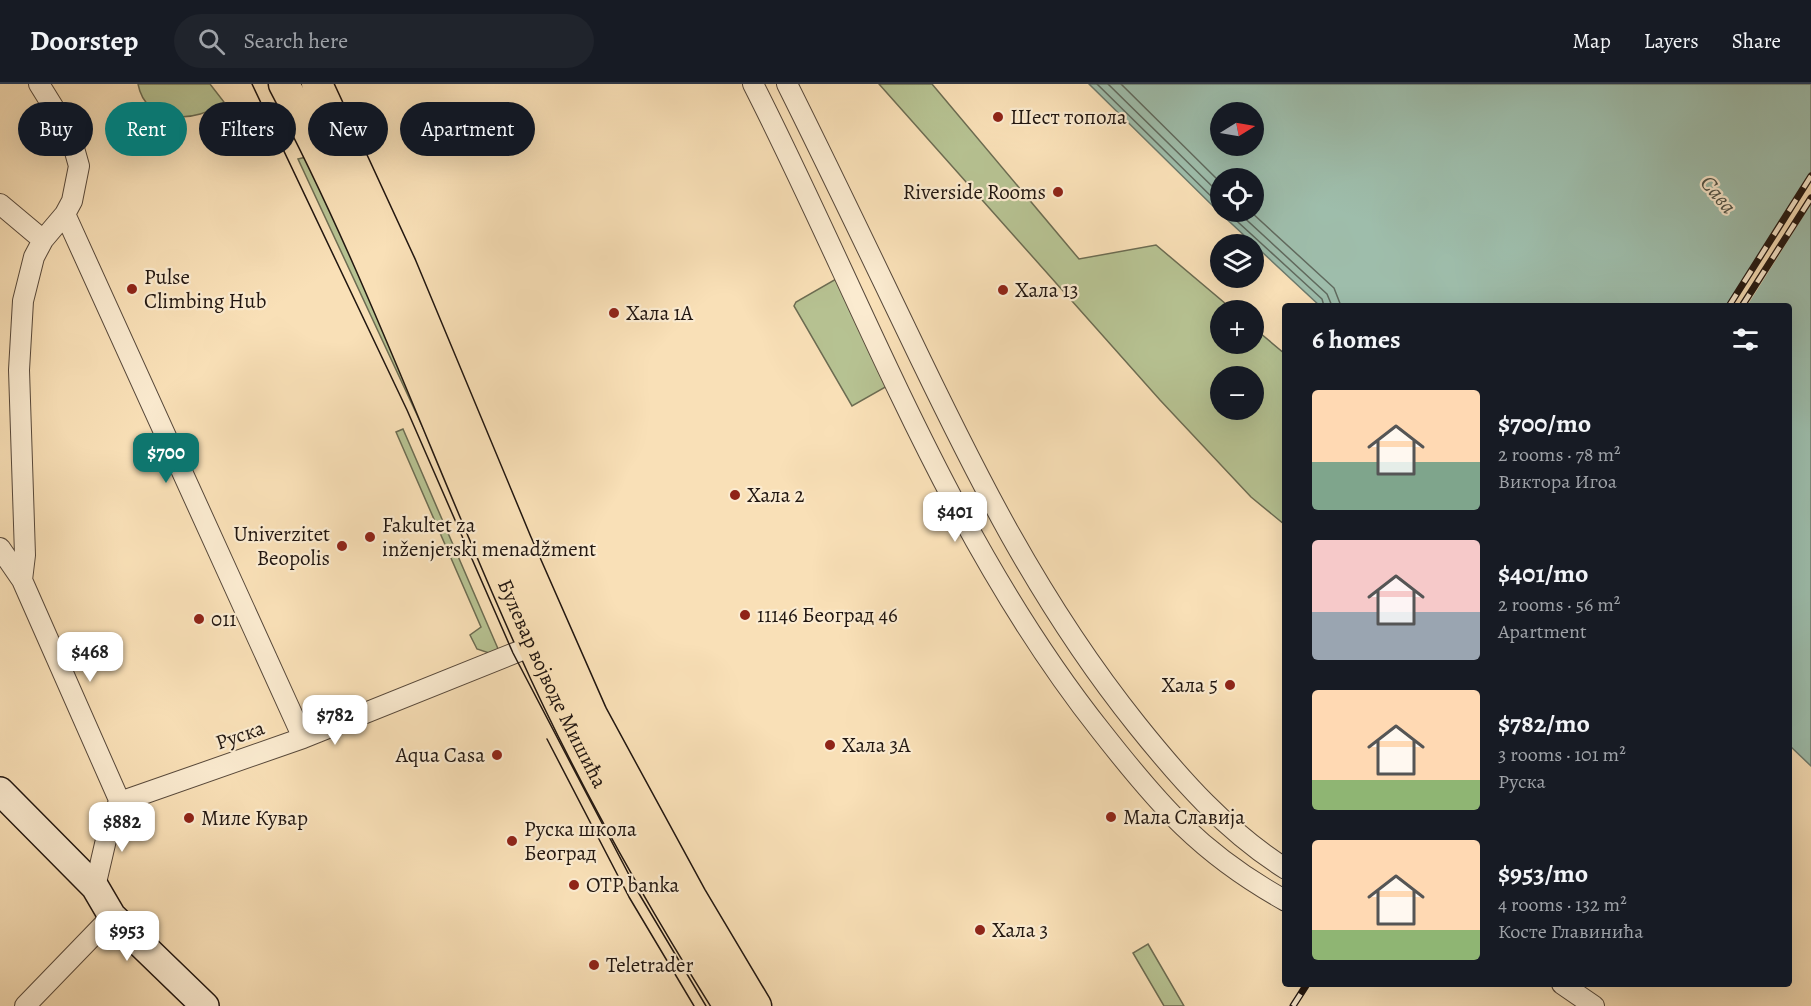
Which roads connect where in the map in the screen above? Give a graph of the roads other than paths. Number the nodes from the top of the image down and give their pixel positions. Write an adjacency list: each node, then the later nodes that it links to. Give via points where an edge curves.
1 (39, 84): 7 (street, via 70,134 78,157 77,184)
2 (284, 84): 11 (main road, Булевар војводе Мишића)
3 (317, 84): 11 (main road, Булевар војводе Мишића, via 401,266)
4 (753, 84): 17 (street, via 947,489 1025,627 1160,805 1223,863)
5 (787, 84): 15 (street, via 975,472 1037,585 1115,698 1178,776 1222,820)
6 (0, 204): 8 (street)
7 (65, 214): 8 (street); 12 (street)
8 (43, 240): 10 (street, via 29,275 19,330 25,555)
9 (0, 548): 10 (street)
10 (22, 580): 14 (street)
11 (544, 641): 12 (street, Руска); 22 (main road, Булевар војводе Мишића, via 574,731 655,883); 23 (main road, Булевар војводе Мишића)
12 (303, 738): 14 (street, Руска)
13 (0, 791): 16 (street)
14 (120, 802): 16 (street, via 112,814)
15 (1282, 866)
16 (95, 887): 18 (street)
17 (1282, 899)
18 (112, 916): 20 (street); 21 (street)
19 (1566, 987): 24 (street)
20 (25, 1006)
21 (205, 1006)
22 (729, 1006)
23 (756, 1006)
24 (1594, 1006)

